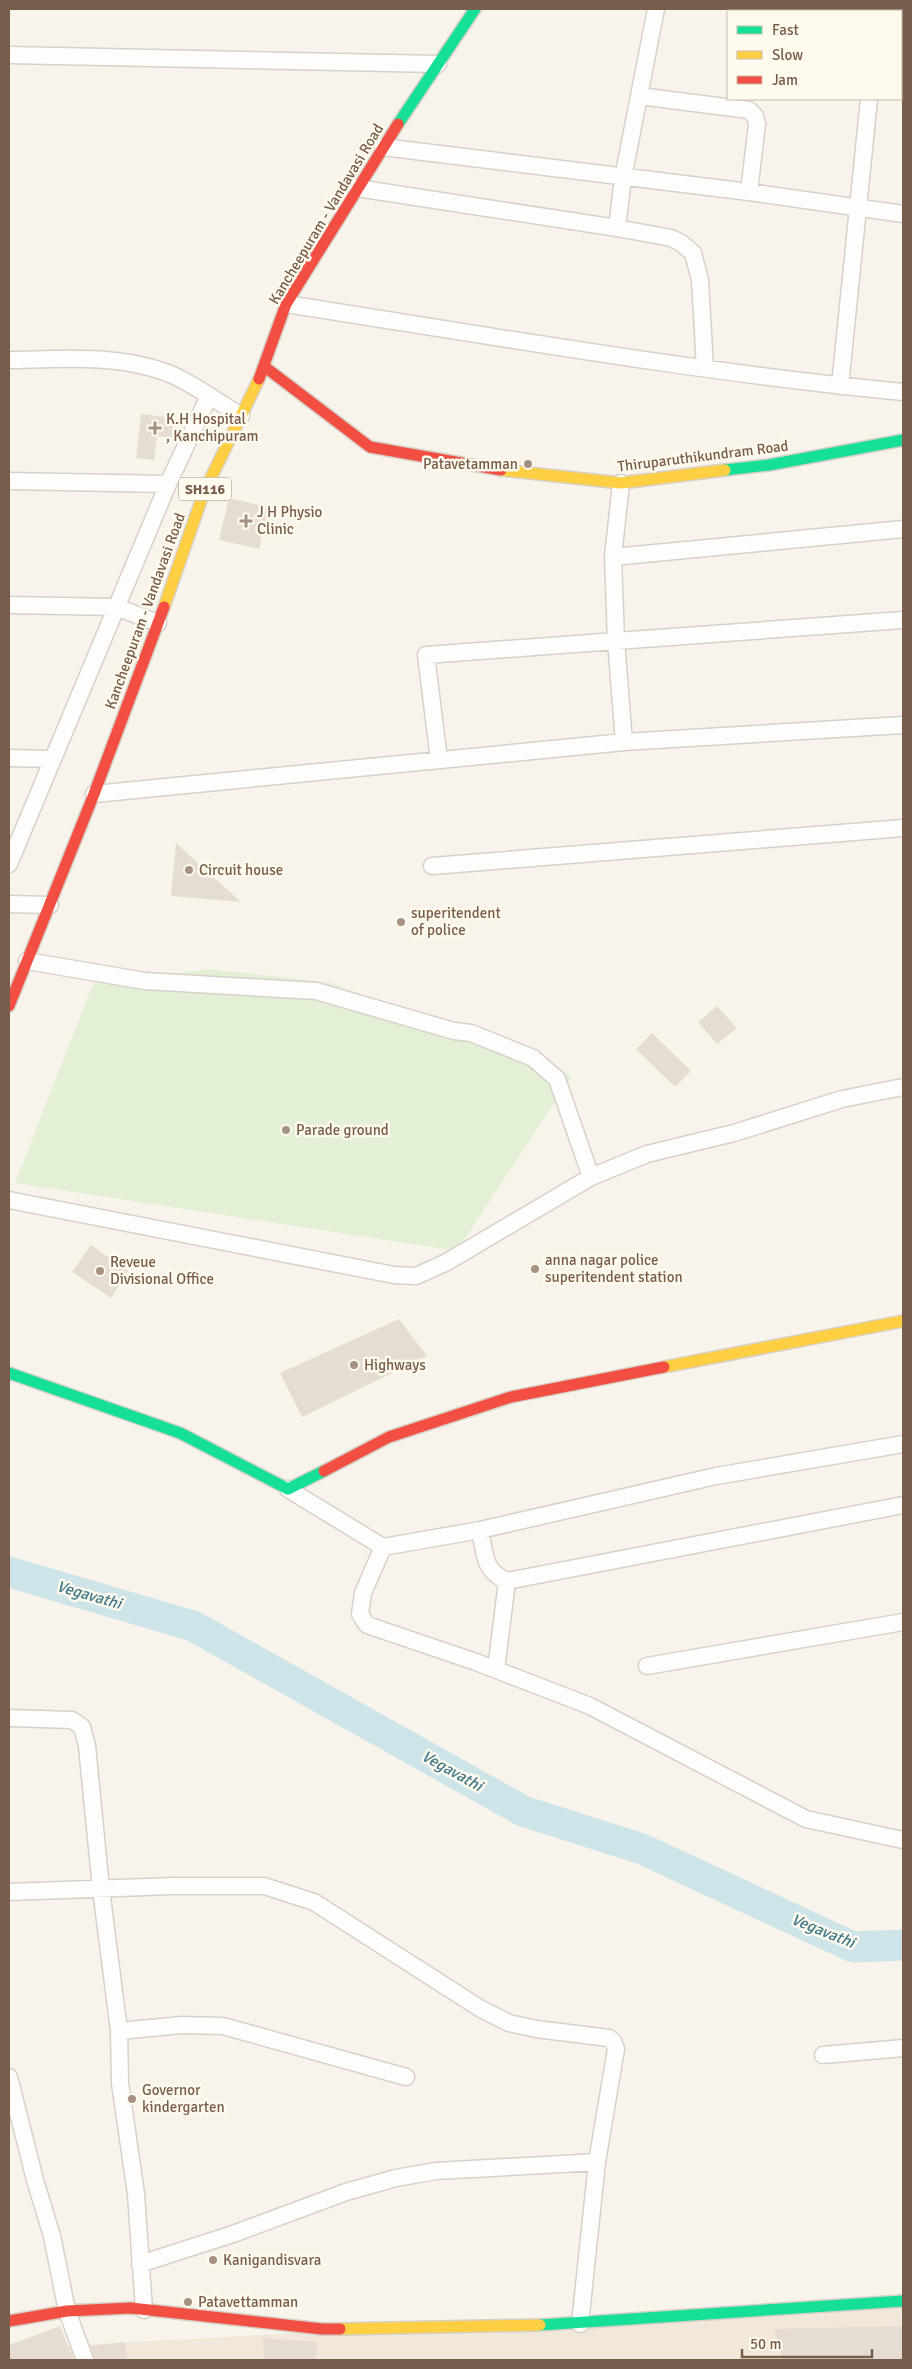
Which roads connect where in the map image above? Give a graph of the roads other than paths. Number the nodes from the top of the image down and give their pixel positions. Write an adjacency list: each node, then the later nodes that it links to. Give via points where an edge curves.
1 (474, 9): 6 (main road, Kancheepuram - Vandavasi Road / SH116)
2 (656, 9): 7 (street)
3 (824, 9): 4 (street)
4 (836, 10)
5 (9, 55): 6 (street)
6 (438, 64): 9 (main road, Kancheepuram - Vandavasi Road / SH116)
7 (639, 96): 10 (street); 12 (street, via 749,110 758,124)
8 (869, 100): 13 (street)
9 (383, 147): 10 (street); 11 (main road, Kancheepuram - Vandavasi Road / SH116)
10 (623, 178): 12 (street); 15 (street)
11 (357, 188): 15 (street); 16 (main road, Kancheepuram - Vandavasi Road / SH116)
12 (749, 192): 13 (street)
13 (859, 208): 14 (street); 20 (street)
14 (903, 214)
15 (616, 228): 19 (street, via 670,238 693,254 700,280)
16 (286, 304): 18 (main road, Kancheepuram - Vandavasi Road / SH116); 19 (street)
17 (9, 360): 22 (street, via 86,359 131,363 166,372)
18 (265, 367): 23 (main road, Kancheepuram - Vandavasi Road / SH116); 26 (main road, Thiruparuthikundram Road, via 370,447 504,472)
19 (705, 368): 20 (street)
20 (840, 386): 21 (street)
21 (903, 392)
22 (208, 396): 23 (street); 27 (street)
23 (241, 416): 33 (main road, Kancheepuram - Vandavasi Road / SH116, via 204,492)
24 (903, 440): 26 (main road, Thiruparuthikundram Road, via 769,466)
25 (9, 481): 27 (street)
26 (621, 483): 29 (street)
27 (168, 484): 31 (street)
28 (903, 529): 29 (street)
29 (613, 557): 34 (street)
30 (9, 605): 31 (street)
31 (116, 607): 33 (street); 38 (street)
32 (903, 620): 34 (street)
33 (158, 623): 40 (main road, Kancheepuram - Vandavasi Road / SH116)
34 (616, 641): 36 (street); 39 (street, via 426,655)
35 (903, 725): 36 (street)
36 (624, 742): 39 (street)
37 (9, 758): 38 (street)
38 (51, 759): 42 (street)
39 (439, 760): 40 (street)
40 (94, 794): 45 (main road, Kancheepuram - Vandavasi Road / SH116)
41 (903, 828): 43 (street)
42 (9, 864)
43 (432, 866)
44 (9, 904): 45 (street)
45 (50, 905): 46 (main road, Kancheepuram - Vandavasi Road / SH116)
46 (27, 961): 47 (main road, Kancheepuram - Vandavasi Road / SH116); 49 (street, via 145,982 316,992 470,1033 533,1058 557,1079)
47 (9, 1006)
48 (903, 1087): 49 (street, via 842,1099 647,1154)
49 (591, 1177): 50 (street, via 447,1262 416,1276 384,1273)
50 (9, 1200)
51 (903, 1321): 54 (main road, via 511,1397 389,1437)
52 (9, 1374): 54 (main road, via 180,1433)
53 (903, 1444): 56 (street, via 716,1476)
54 (288, 1489): 57 (street)
55 (903, 1505): 58 (street)
56 (480, 1530): 57 (street); 58 (street, via 486,1563 497,1576)
57 (383, 1547): 61 (street, via 363,1593 360,1614 367,1625)
58 (507, 1581): 61 (street)
59 (903, 1622): 60 (street)
60 (648, 1666)
61 (496, 1670): 63 (street, via 590,1706 806,1819)
62 (9, 1718): 64 (street, via 72,1720 82,1727 87,1746)
63 (903, 1840)
64 (101, 1889): 65 (street); 66 (street); 71 (street, via 264,1886 314,1902 481,2009 509,2023 609,2038 616,2049)
65 (9, 1892)
66 (119, 2031): 69 (street, via 182,2025 223,2026); 72 (street, via 120,2083 136,2194)
67 (903, 2048): 68 (street)
68 (823, 2055)
69 (406, 2077)
70 (9, 2081): 75 (street, via 52,2236)
71 (597, 2162): 72 (street, via 436,2171 396,2178 346,2192); 77 (street)
72 (140, 2264): 74 (street)
73 (903, 2300): 77 (main road)
74 (144, 2310): 75 (main road); 77 (main road, via 322,2329)
75 (68, 2311): 76 (main road); 78 (street)
76 (9, 2321)
77 (580, 2324)
78 (85, 2360)

